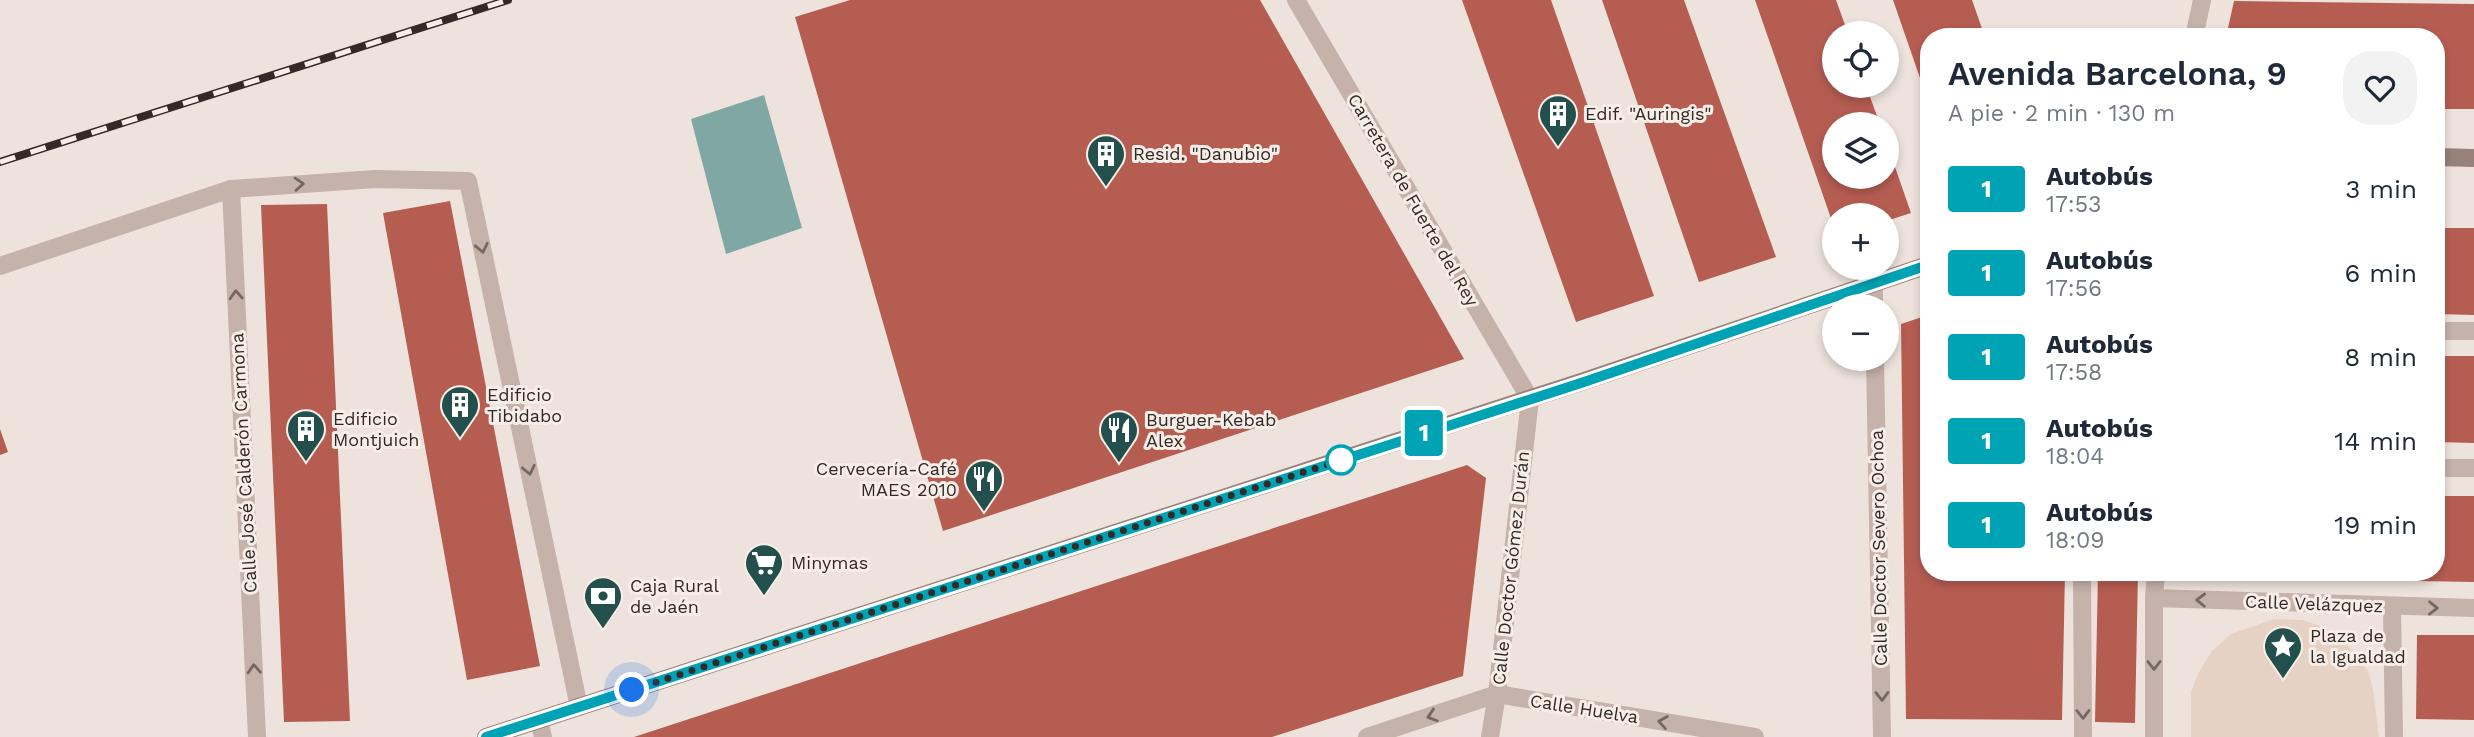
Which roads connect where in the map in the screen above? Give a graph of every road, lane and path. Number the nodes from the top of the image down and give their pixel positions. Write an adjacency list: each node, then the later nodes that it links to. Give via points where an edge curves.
1 (1296, 0): 14 (street, Carretera de Fuerte del Rey)
2 (2202, 0): 3 (street)
3 (2196, 28)
4 (2445, 157): 5 (street)
5 (2474, 158)
6 (231, 189): 7 (street); 23 (street, one-way to 23, via 375,179 468,181); 25 (street, Calle José Calderón Carmona, one-way to 6)
7 (0, 265)
8 (1920, 268): 9 (street)
9 (1874, 283): 10 (street); 14 (street)
10 (1874, 294)
11 (2445, 331): 12 (street)
12 (2474, 331)
13 (1875, 371): 30 (street, Calle Doctor Severo Ochoa, one-way to 30)
14 (1530, 399): 22 (street, Calle Doctor Gómez Durán); 23 (street)
15 (2445, 468): 16 (street)
16 (2474, 468)
17 (2081, 581): 31 (street, one-way to 31)
18 (2156, 581): 19 (street)
19 (2154, 598): 20 (street, Calle Velázquez, one-way to 19); 32 (street, one-way to 32)
20 (2392, 607): 21 (street, Calle Velázquez, one-way to 21); 33 (street)
21 (2474, 608)
22 (1497, 694): 27 (street, one-way to 27); 28 (street, Calle Doctor Gómez Durán); 29 (street, Calle Huelva, one-way to 22)
23 (579, 707): 24 (street)
24 (541, 728): 26 (street)
25 (257, 737)
26 (486, 737)
27 (1367, 737)
28 (1490, 737)
29 (1755, 737)
30 (1882, 737)
31 (2083, 737)
32 (2154, 737)
33 (2394, 737)

